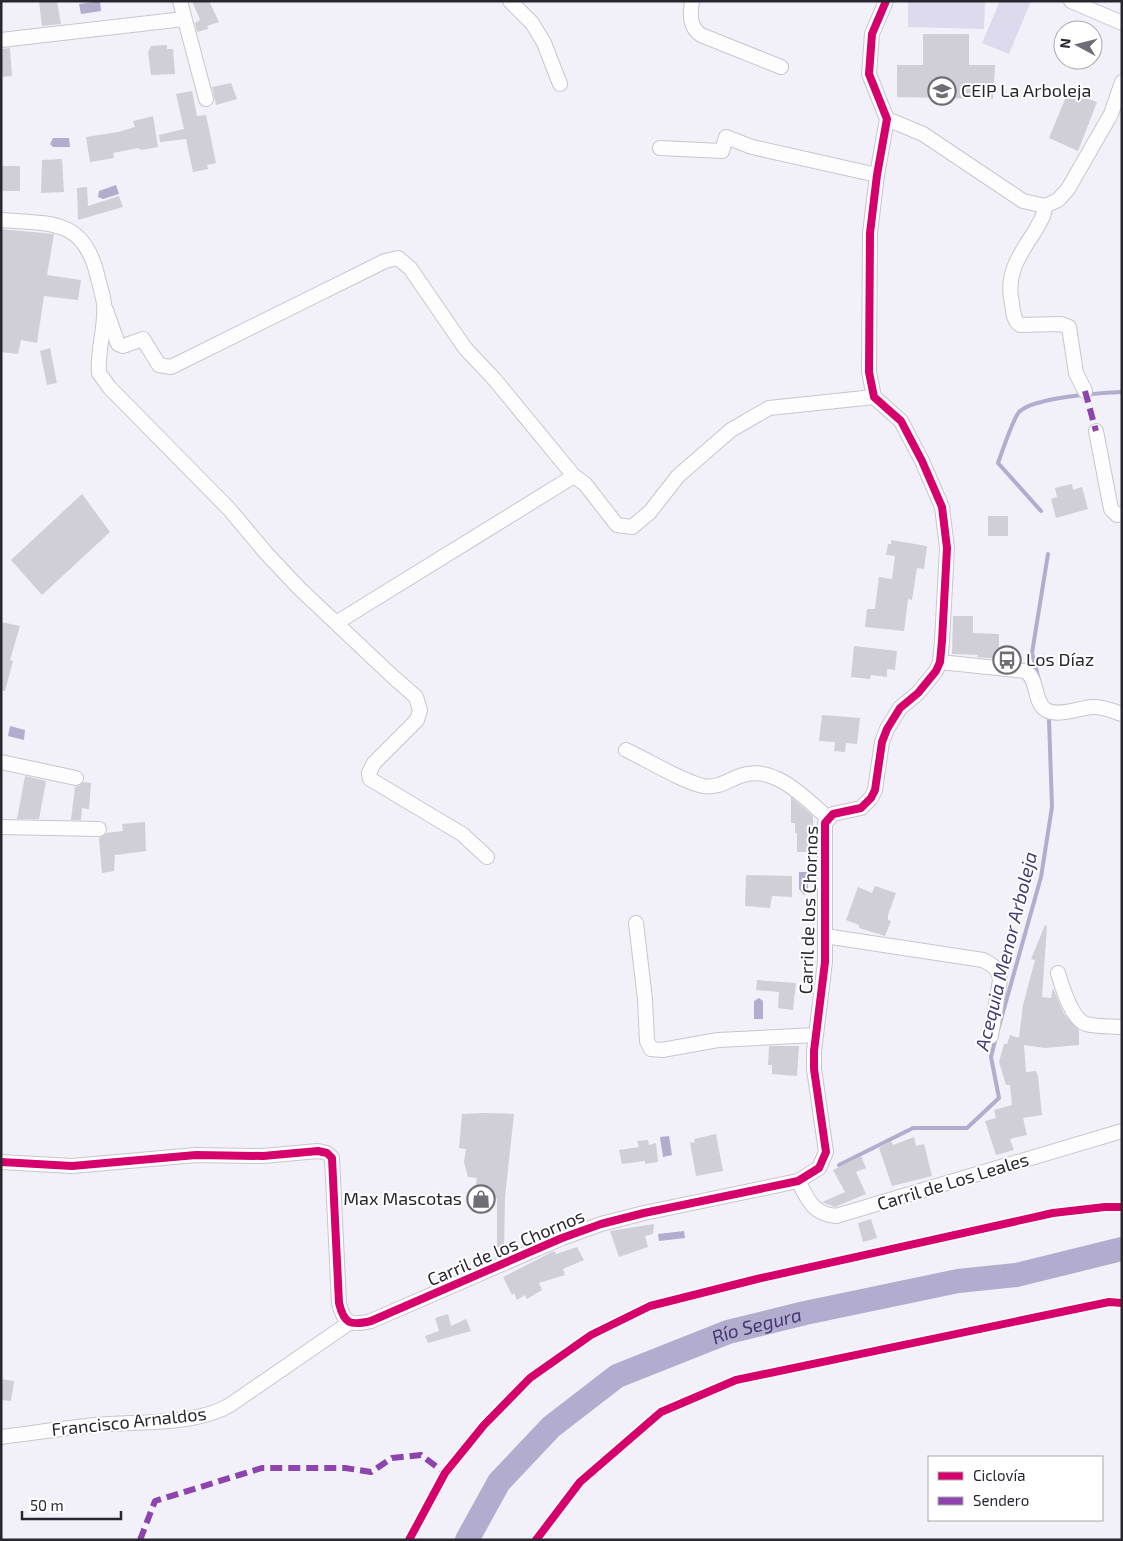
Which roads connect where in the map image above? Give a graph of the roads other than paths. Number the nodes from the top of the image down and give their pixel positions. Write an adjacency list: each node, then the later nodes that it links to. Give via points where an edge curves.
1 (180, 1): 6 (street)
2 (510, 1): 11 (street, via 532,23 544,43)
3 (692, 1): 9 (street, via 692,22 696,32)
4 (886, 1): 13 (street, via 872,34 869,74)
5 (1071, 1): 7 (street)
6 (184, 19): 8 (street); 12 (street)
7 (1122, 23)
8 (1, 40)
9 (781, 67)
10 (1122, 82): 16 (street, via 1111,114 1068,189 1058,200)
11 (560, 84)
12 (206, 99)
13 (887, 119): 15 (street); 16 (street, via 923,134 1023,201)
14 (660, 148): 15 (street, via 722,151 726,137 752,147)
15 (877, 175): 22 (street, via 870,234 869,372)
16 (1046, 206): 21 (street, via 1043,218 1010,276 1010,296 1015,319 1020,325 1069,326 1076,373)
17 (1, 220): 18 (street, via 53,225 82,239 93,260)
18 (104, 304): 19 (street); 20 (street)
19 (118, 344): 20 (street, via 107,342); 24 (street, via 123,346 143,339 159,365 171,367 385,261 398,258 410,268 465,348)
20 (99, 354): 26 (street, via 99,373 109,387)
21 (1086, 390)
22 (874, 397): 24 (street, via 770,408 732,430 678,476 650,512 632,527 617,525); 27 (street, Carril de los Chornos, via 901,421 942,507 948,548)
23 (1096, 430): 25 (street, via 1111,509 1117,515)
24 (574, 476): 26 (street)
25 (1122, 514)
26 (336, 623): 35 (street, via 420,703 417,720 374,763 368,773 370,779 462,834)
27 (940, 662): 28 (street, via 1025,671 1033,679 1047,711 1093,707); 32 (street, Carril de los Chornos, via 928,682 893,717 882,742 878,780 871,798 861,808)
28 (1122, 714)
29 (626, 750): 32 (street, via 702,786 717,786 751,773 770,775)
30 (1, 762): 31 (street)
31 (76, 778)
32 (828, 818): 37 (street, Carril de los Chornos, via 824,830)
33 (1, 827): 34 (street)
34 (99, 829)
35 (487, 857)
36 (636, 923): 40 (street, via 650,1050 718,1040)
37 (825, 936): 40 (street, Carril de los Chornos); 41 (street, via 983,960 994,966 1000,980)
38 (1058, 973): 39 (street, via 1063,991 1080,1021)
39 (1122, 1027)
40 (816, 1034): 44 (street, Carril de los Chornos, via 814,1069 826,1152 819,1168)
41 (990, 1036)
42 (1122, 1132): 44 (street, Carril de Los Leales, via 836,1216 817,1211)
43 (1, 1162): 45 (street, via 72,1166 196,1155 327,1153 332,1158 338,1303 342,1317)
44 (798, 1182): 45 (street, Carril de los Chornos, via 601,1224 371,1321)
45 (349, 1323): 46 (street, Francisco Arnaldos, via 230,1404 210,1414)
46 (1, 1437)

